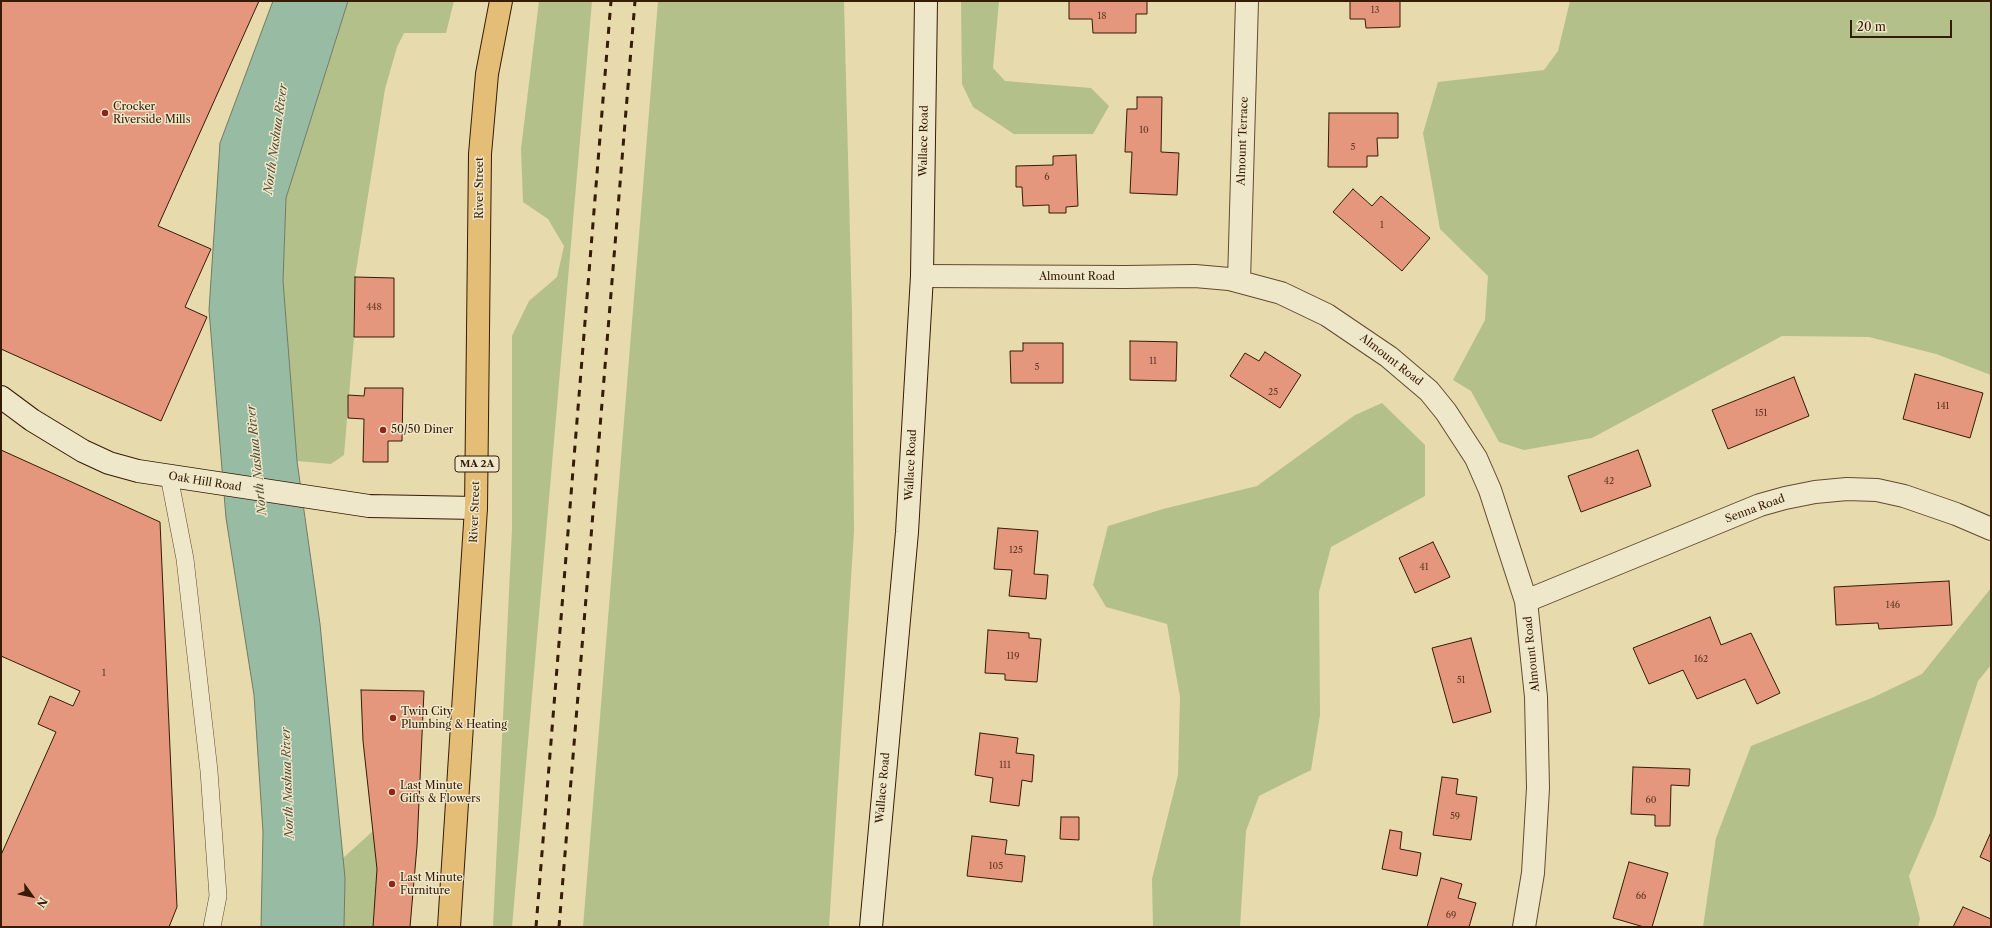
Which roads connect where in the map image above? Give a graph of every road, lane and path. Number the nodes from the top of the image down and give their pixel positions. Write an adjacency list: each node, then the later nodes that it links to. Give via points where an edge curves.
1 (502, 1): 8 (highway, River Street / MA 2A, via 487,74 480,154)
2 (926, 1): 4 (street, Wallace Road)
3 (1247, 1): 5 (street, Almount Terrace)
4 (922, 276): 5 (street, Almount Road, via 1194,276); 13 (street, Wallace Road, via 907,532)
5 (1238, 281): 10 (street, Almount Road, via 1281,293 1327,315 1389,357 1429,391 1476,458 1490,490)
6 (1, 397): 7 (street, Oak Hill Road, via 32,420 83,451 109,463)
7 (169, 476): 8 (street, Oak Hill Road, via 369,506); 11 (lane, via 185,560 209,771 218,896)
8 (476, 508): 12 (highway, River Street / MA 2A)
9 (1991, 529): 10 (street, Senna Road, via 1904,496 1877,490 1816,492 1760,505)
10 (1526, 601): 14 (street, Almount Road, via 1536,698 1538,788 1533,873)
11 (212, 927)
12 (449, 927)
13 (870, 927)
14 (1524, 927)

